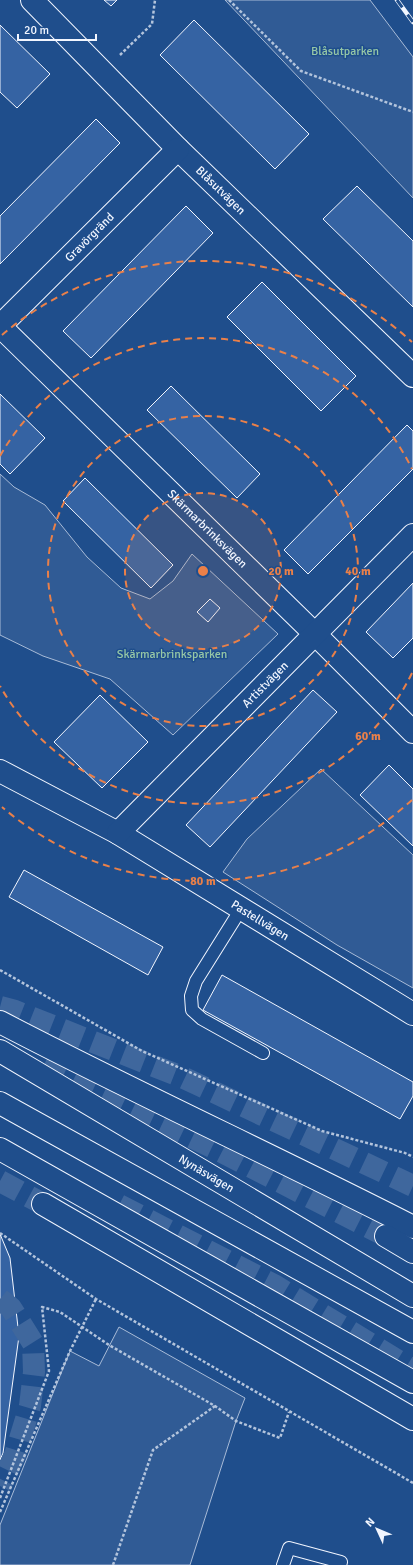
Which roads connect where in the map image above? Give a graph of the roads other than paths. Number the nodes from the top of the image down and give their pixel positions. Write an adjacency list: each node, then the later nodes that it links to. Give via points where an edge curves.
1 (32, 0): 2 (main road, Blåsutvägen)
2 (178, 149): 3 (main road, Gravörgränd); 4 (main road, Blåsutvägen)
3 (0, 326): 6 (main road, Skärmarbrinksvägen)
4 (413, 376)
5 (413, 535): 6 (main road, Artistvägen)
6 (316, 635): 7 (main road, Skärmarbrinksvägen); 9 (main road, Artistvägen)
7 (413, 732)
8 (0, 772): 9 (main road, Pastellvägen)
9 (118, 833): 10 (main road, Pastellvägen)
10 (241, 909): 11 (main road, Pastellvägen); 14 (lane, via 196,981 191,996 192,1010 202,1019)
11 (413, 1014)
12 (0, 1022): 18 (main road, via 86,1067)
13 (0, 1051): 21 (main road, Nynäsvägen)
14 (263, 1053)
15 (0, 1103): 22 (main road)
16 (0, 1149): 23 (main road)
17 (43, 1204): 24 (main road)
18 (413, 1226)
19 (386, 1236): 20 (main road)
20 (413, 1252)
21 (413, 1296)
22 (413, 1332)
23 (413, 1382)
24 (413, 1419)
25 (283, 1565): 26 (lane, via 289,1548 341,1562)
26 (340, 1565)

